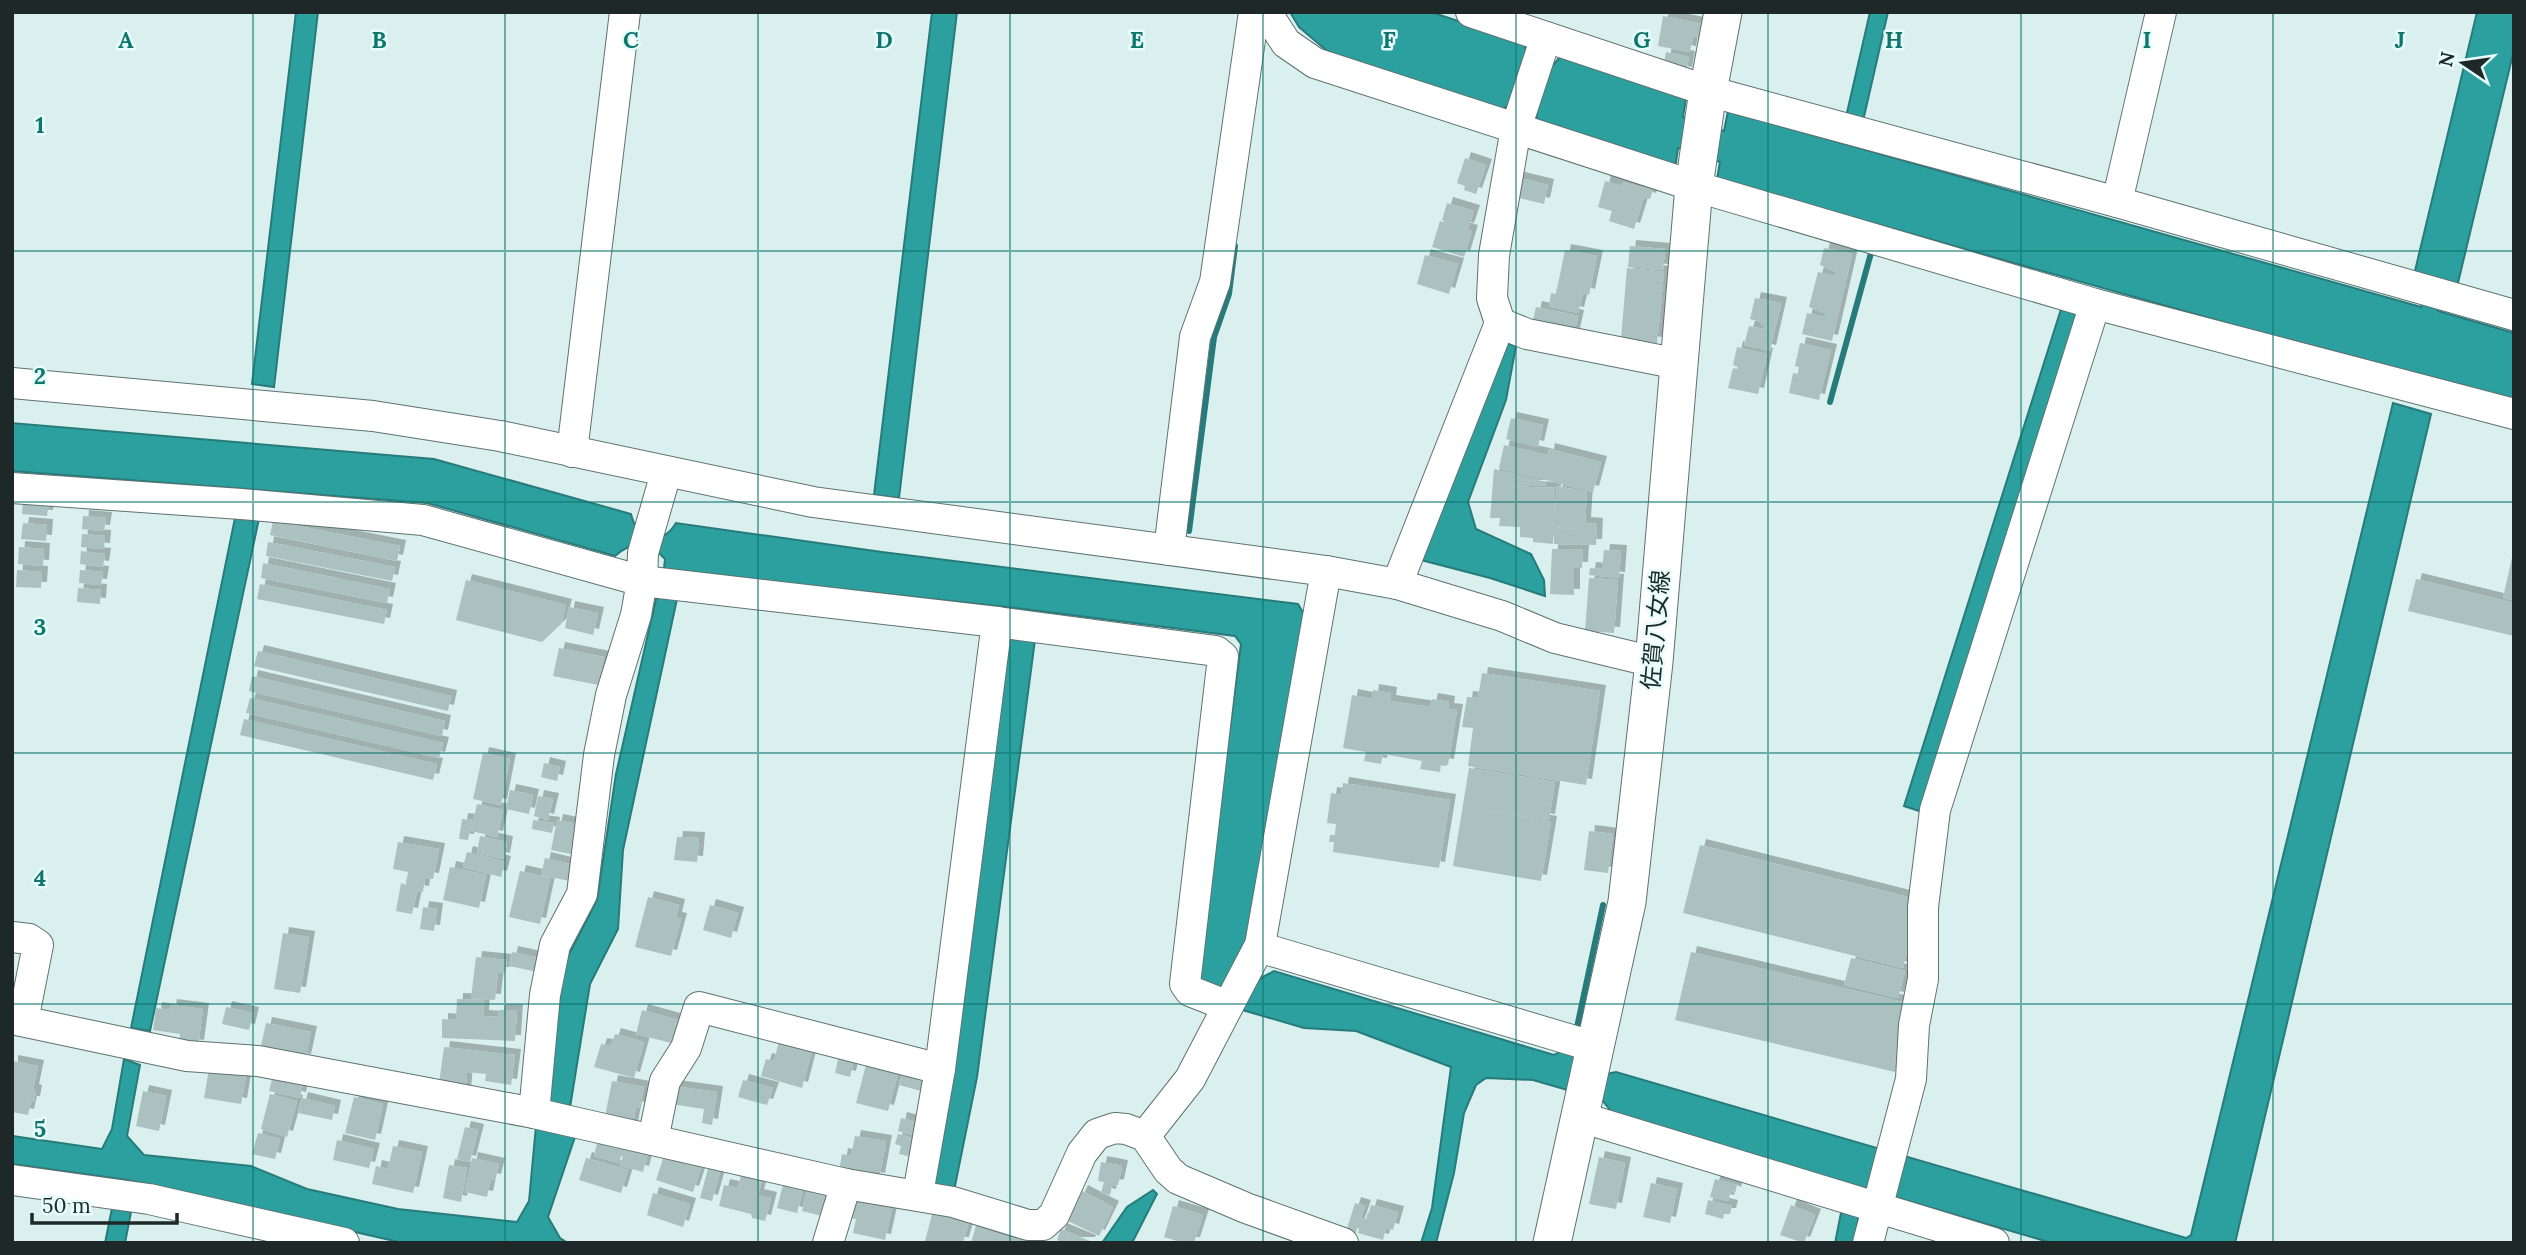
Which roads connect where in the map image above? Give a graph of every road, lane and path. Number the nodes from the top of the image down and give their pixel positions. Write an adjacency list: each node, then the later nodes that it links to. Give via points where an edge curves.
1 (625, 12): 18 (street)
2 (1254, 12): 21 (street, via 1215,282 1195,337)
3 (1266, 12): 9 (street, via 1286,43 1315,63)
4 (1471, 12): 7 (street)
5 (1723, 12): 8 (main road, 佐賀八女線)
6 (2161, 12): 11 (street)
7 (1546, 37): 8 (street); 9 (street)
8 (1706, 104): 10 (main road, 佐賀八女線); 11 (street)
9 (1516, 128): 10 (street); 14 (street, via 1494,255 1492,298)
10 (1696, 173): 12 (street); 15 (main road, 佐賀八女線)
11 (2117, 202): 13 (street)
12 (2095, 303): 17 (street); 39 (street, via 1935,810 1911,1079)
13 (2514, 315)
14 (1500, 323): 15 (street, via 1527,334); 24 (street)
15 (1679, 364): 26 (main road, 佐賀八女線)
16 (12, 383): 18 (street, via 373,416)
17 (2514, 414)
18 (572, 452): 19 (street)
19 (666, 473): 21 (street, via 813,502); 22 (street)
20 (12, 488): 22 (street, via 422,520)
21 (1169, 550): 23 (street)
22 (645, 554): 25 (street); 33 (street, via 636,615 611,695 599,755 582,894 555,945 545,995)
23 (1326, 571): 24 (street); 28 (street)
24 (1397, 584): 26 (street, via 1502,616 1555,638)
25 (997, 622): 28 (street, via 1216,651 1223,657 1185,984 1190,991); 31 (street)
26 (1654, 662): 30 (main road, 佐賀八女線, via 1627,902)
27 (12, 937): 29 (street, via 38,945)
28 (1243, 977): 30 (street, via 1272,951); 34 (street, via 1190,1079)
29 (18, 1021): 33 (street, via 187,1056 258,1061)
30 (1594, 1055): 32 (main road, 佐賀八女線)
31 (940, 1069): 35 (street, via 699,1007 686,1048 665,1081); 38 (street)
32 (1582, 1108): 39 (street); 43 (main road, 佐賀八女線)
33 (537, 1114): 35 (street)
34 (1145, 1136): 38 (street, via 1115,1128 1097,1134 1082,1153 1054,1215 1043,1225 1028,1225); 42 (street, via 1178,1179)
35 (653, 1140): 37 (street)
36 (12, 1180): 40 (street, via 149,1199)
37 (846, 1184): 38 (street); 41 (street)
38 (918, 1194)
39 (1876, 1207): 44 (street); 45 (street)
40 (344, 1243)
41 (828, 1243)
42 (1343, 1243)
43 (1552, 1243)
44 (1868, 1243)
45 (1994, 1243)

